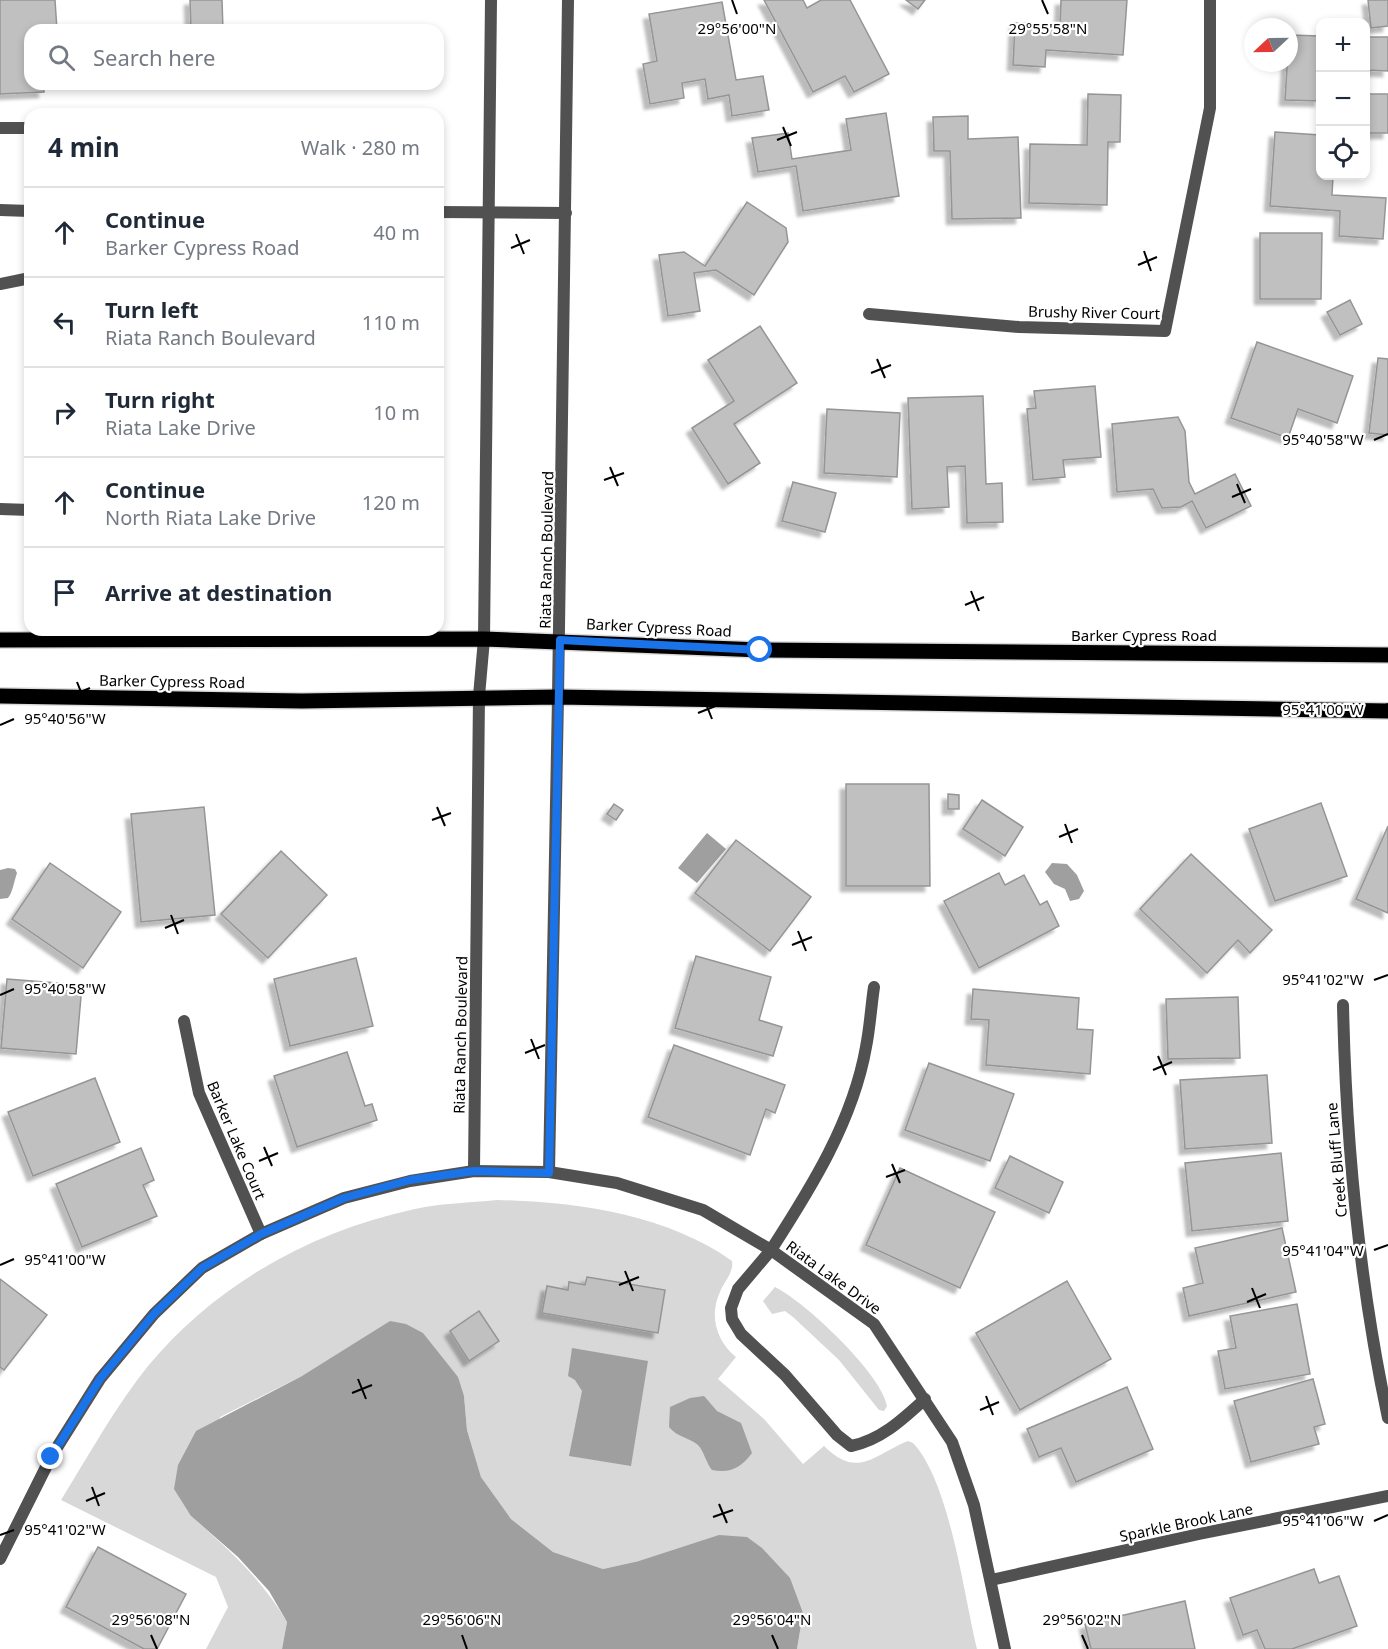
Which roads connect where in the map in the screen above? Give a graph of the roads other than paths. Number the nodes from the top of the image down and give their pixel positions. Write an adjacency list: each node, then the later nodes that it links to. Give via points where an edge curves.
1 (491, 0): 8 (street, Riata Ranch Boulevard)
2 (568, 0): 10 (street, Riata Ranch Boulevard)
3 (1210, 0): 13 (street, Brushy River Court, via 1210,108 1165,331 1019,327)
4 (0, 128): 5 (street)
5 (24, 128)
6 (0, 210): 7 (street)
7 (24, 211)
8 (489, 211): 9 (street); 10 (street); 16 (street, Riata Ranch Boulevard)
9 (444, 212)
10 (566, 213): 18 (street, Riata Ranch Boulevard)
11 (24, 279): 12 (street)
12 (0, 284)
13 (869, 314)
14 (0, 510): 15 (street)
15 (24, 510)
16 (484, 639): 17 (main road, Barker Cypress Road); 18 (main road, Barker Cypress Road); 21 (street, Riata Ranch Boulevard)
17 (0, 640)
18 (560, 640): 19 (main road, Barker Cypress Road, via 760,650); 22 (street, Riata Ranch Boulevard)
19 (1388, 655)
20 (0, 696): 21 (main road, Barker Cypress Road, via 302,701)
21 (479, 696): 22 (main road, Barker Cypress Road); 27 (street, Riata Ranch Boulevard)
22 (558, 697): 23 (main road, Barker Cypress Road); 28 (street, Riata Ranch Boulevard)
23 (1388, 711)
24 (873, 987): 30 (street, via 866,1049 845,1118 816,1179)
25 (1343, 1005): 32 (street, Creek Bluff Lane, via 1345,1098 1355,1214 1373,1347)
26 (184, 1022): 29 (street, Barker Lake Court, via 199,1093)
27 (474, 1171): 28 (street, Riata Lake Drive); 29 (street, Riata Lake Drive, via 410,1180 344,1198)
28 (549, 1173): 30 (street, Riata Lake Drive, via 617,1183 702,1210)
29 (261, 1234): 34 (street, Riata Lake Drive, via 202,1268 154,1314 100,1379 51,1457)
30 (771, 1250): 31 (street, Riata Lake Drive, via 874,1324); 31 (street, via 738,1289 731,1308 732,1320 837,1435 851,1446 864,1443 896,1425)
31 (925, 1399): 35 (street, Riata Lake Drive, via 952,1442 974,1505)
32 (1388, 1418)
33 (1388, 1496): 35 (street, Sparkle Brook Lane)
34 (0, 1559)
35 (991, 1580): 36 (street, Riata Lake Drive)
36 (1005, 1649)

